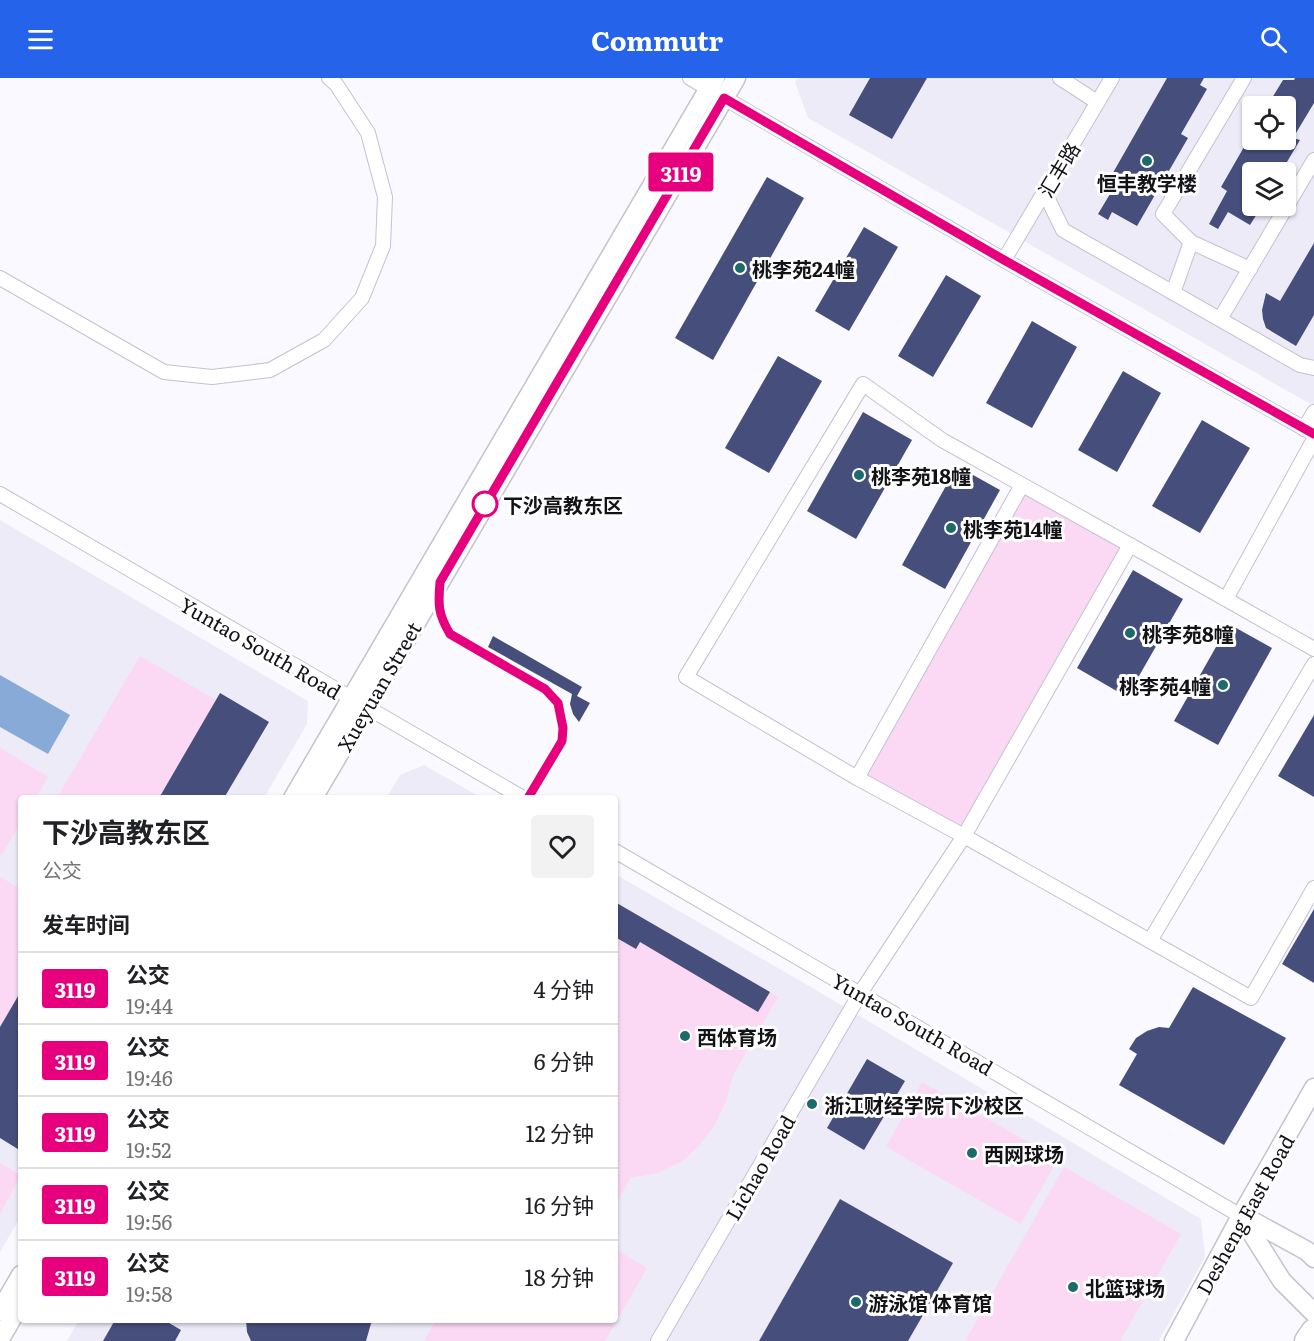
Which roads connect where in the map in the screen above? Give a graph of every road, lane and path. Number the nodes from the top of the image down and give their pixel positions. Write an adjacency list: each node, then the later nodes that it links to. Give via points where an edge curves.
1 (329, 78): 15 (street, via 368,133 385,197 383,246 362,298 324,340 270,370 212,377 164,372)
2 (690, 78): 7 (street)
3 (736, 78): 8 (main road, Xueyuan Street)
4 (1060, 78): 9 (street)
5 (1112, 78): 9 (street, 汇丰路)
6 (1244, 78): 12 (street, via 1163,214)
7 (712, 83): 8 (street); 27 (main road)
8 (724, 98): 13 (street); 27 (main road, Xueyuan Street)
9 (1097, 102): 11 (street, 汇丰路)
10 (1314, 160): 14 (street)
11 (1044, 191): 13 (street, 汇丰路); 16 (street, via 1063,230)
12 (1191, 242): 14 (street); 16 (street)
13 (1004, 260): 20 (street)
14 (1250, 269): 17 (street)
15 (0, 278)
16 (1173, 293): 17 (street)
17 (1220, 319): 18 (street, via 1300,365)
18 (1314, 368)
19 (1314, 412): 20 (street)
20 (1311, 434): 24 (street)
21 (1022, 485): 23 (street); 28 (street); 28 (street, via 942,440 863,384 686,677)
22 (0, 494): 27 (street, Yuntao South Road)
23 (1130, 545): 24 (street); 32 (street, Lichao Road)
24 (1226, 600): 25 (street)
25 (1314, 649)
26 (1314, 664): 35 (street)
27 (358, 703): 29 (main road); 30 (main road, Xueyuan Street); 31 (street, Yuntao South Road)
28 (857, 778): 32 (street)
29 (296, 795)
30 (314, 795)
31 (518, 795)
32 (964, 836): 35 (street); 36 (street, Lichao Road)
33 (618, 853): 36 (street, Yuntao South Road)
34 (1314, 888): 35 (street, via 1251,998)
35 (1150, 941)
36 (861, 992): 38 (street, Yuntao South Road); 46 (street, Lichao Road)
37 (1314, 1088): 38 (main road, Desheng East Road)
38 (1241, 1216): 39 (main road); 43 (main road, via 1282,1281); 47 (main road, Desheng East Road)
39 (1314, 1258)
40 (18, 1280): 42 (main road)
41 (18, 1308): 45 (main road)
42 (0, 1311)
43 (1314, 1313)
44 (1314, 1332): 48 (highway)
45 (0, 1340)
46 (658, 1341)
47 (1174, 1341)
48 (1307, 1341)

